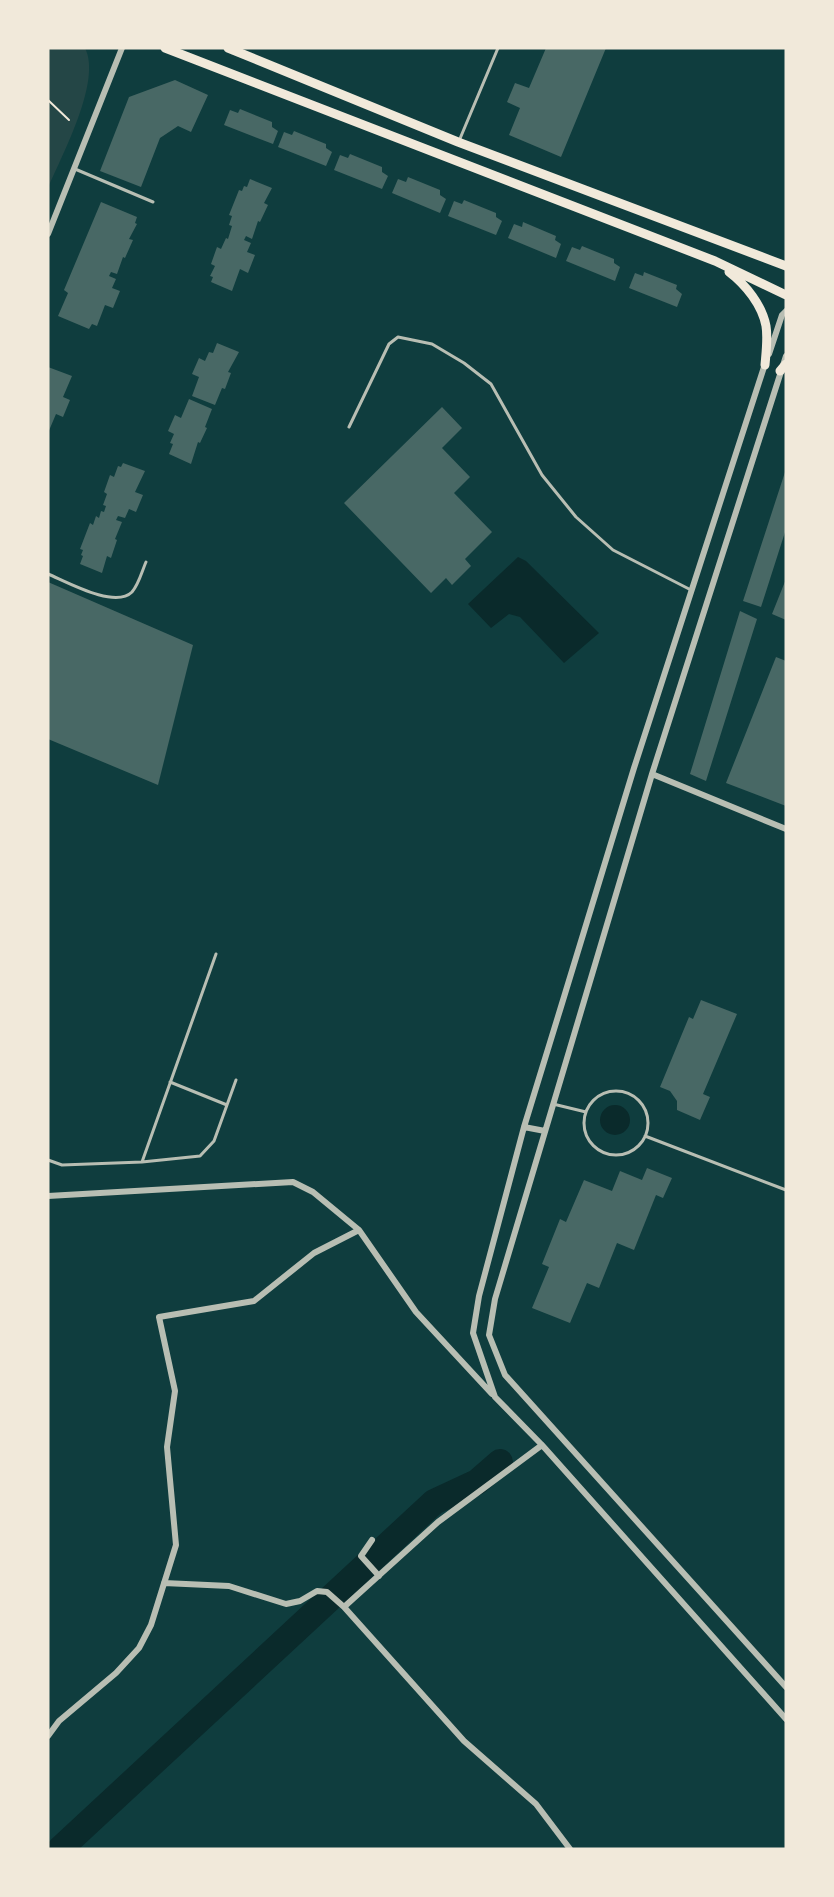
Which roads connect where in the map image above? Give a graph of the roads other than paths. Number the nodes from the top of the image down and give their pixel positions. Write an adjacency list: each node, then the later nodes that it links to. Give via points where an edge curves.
1 (122, 48): 6 (street)
2 (165, 48): 9 (main road)
3 (228, 48): 5 (main road)
4 (498, 48): 5 (lane)
5 (458, 142): 10 (main road)
6 (75, 169): 7 (lane); 8 (street)
7 (153, 202)
8 (48, 234)
9 (715, 261): 11 (main road); 14 (main road, via 738,279 761,308 767,328)
10 (786, 266)
11 (786, 295)
12 (786, 310): 14 (street)
13 (786, 356): 15 (street)
14 (765, 365): 19 (street)
15 (783, 368): 20 (street)
16 (349, 427): 19 (lane, via 389,344 398,337 432,344 491,384 542,475 576,517 613,550)
17 (146, 562): 18 (lane, via 130,594 117,599)
18 (48, 574)
19 (692, 590): 28 (street)
20 (652, 774): 21 (street); 25 (street)
21 (786, 829)
22 (216, 954): 24 (lane)
23 (236, 1080): 26 (lane)
24 (170, 1082): 26 (lane); 32 (lane)
25 (553, 1104): 27 (lane); 29 (street)
26 (227, 1105): 32 (lane, via 214,1141 200,1156)
27 (586, 1112): 30 (lane, via 584,1129 588,1139 602,1152 612,1155 632,1150); 30 (lane, via 602,1094 612,1091 633,1096 646,1114)
28 (524, 1127): 29 (street); 36 (street, via 479,1296 473,1333)
29 (545, 1131): 42 (street, via 495,1299 489,1335 505,1375)
30 (645, 1136): 33 (lane)
31 (48, 1160): 32 (lane, via 62,1165)
32 (142, 1162)
33 (786, 1190)
34 (48, 1196): 35 (street, via 293,1182 313,1192)
35 (359, 1230): 36 (street, via 416,1312); 40 (street, via 314,1253 254,1301 159,1317 175,1391 167,1447 176,1545)
36 (495, 1396): 37 (street)
37 (542, 1445): 39 (street, via 438,1522); 43 (street)
38 (372, 1540): 39 (street, via 361,1556)
39 (378, 1574): 41 (street)
40 (164, 1583): 41 (street, via 229,1586 286,1604 317,1591 327,1592); 44 (street, via 139,1648 59,1721)
41 (342, 1605): 45 (street, via 464,1741 536,1804)
42 (786, 1687)
43 (786, 1719)
44 (48, 1736)
45 (570, 1849)

